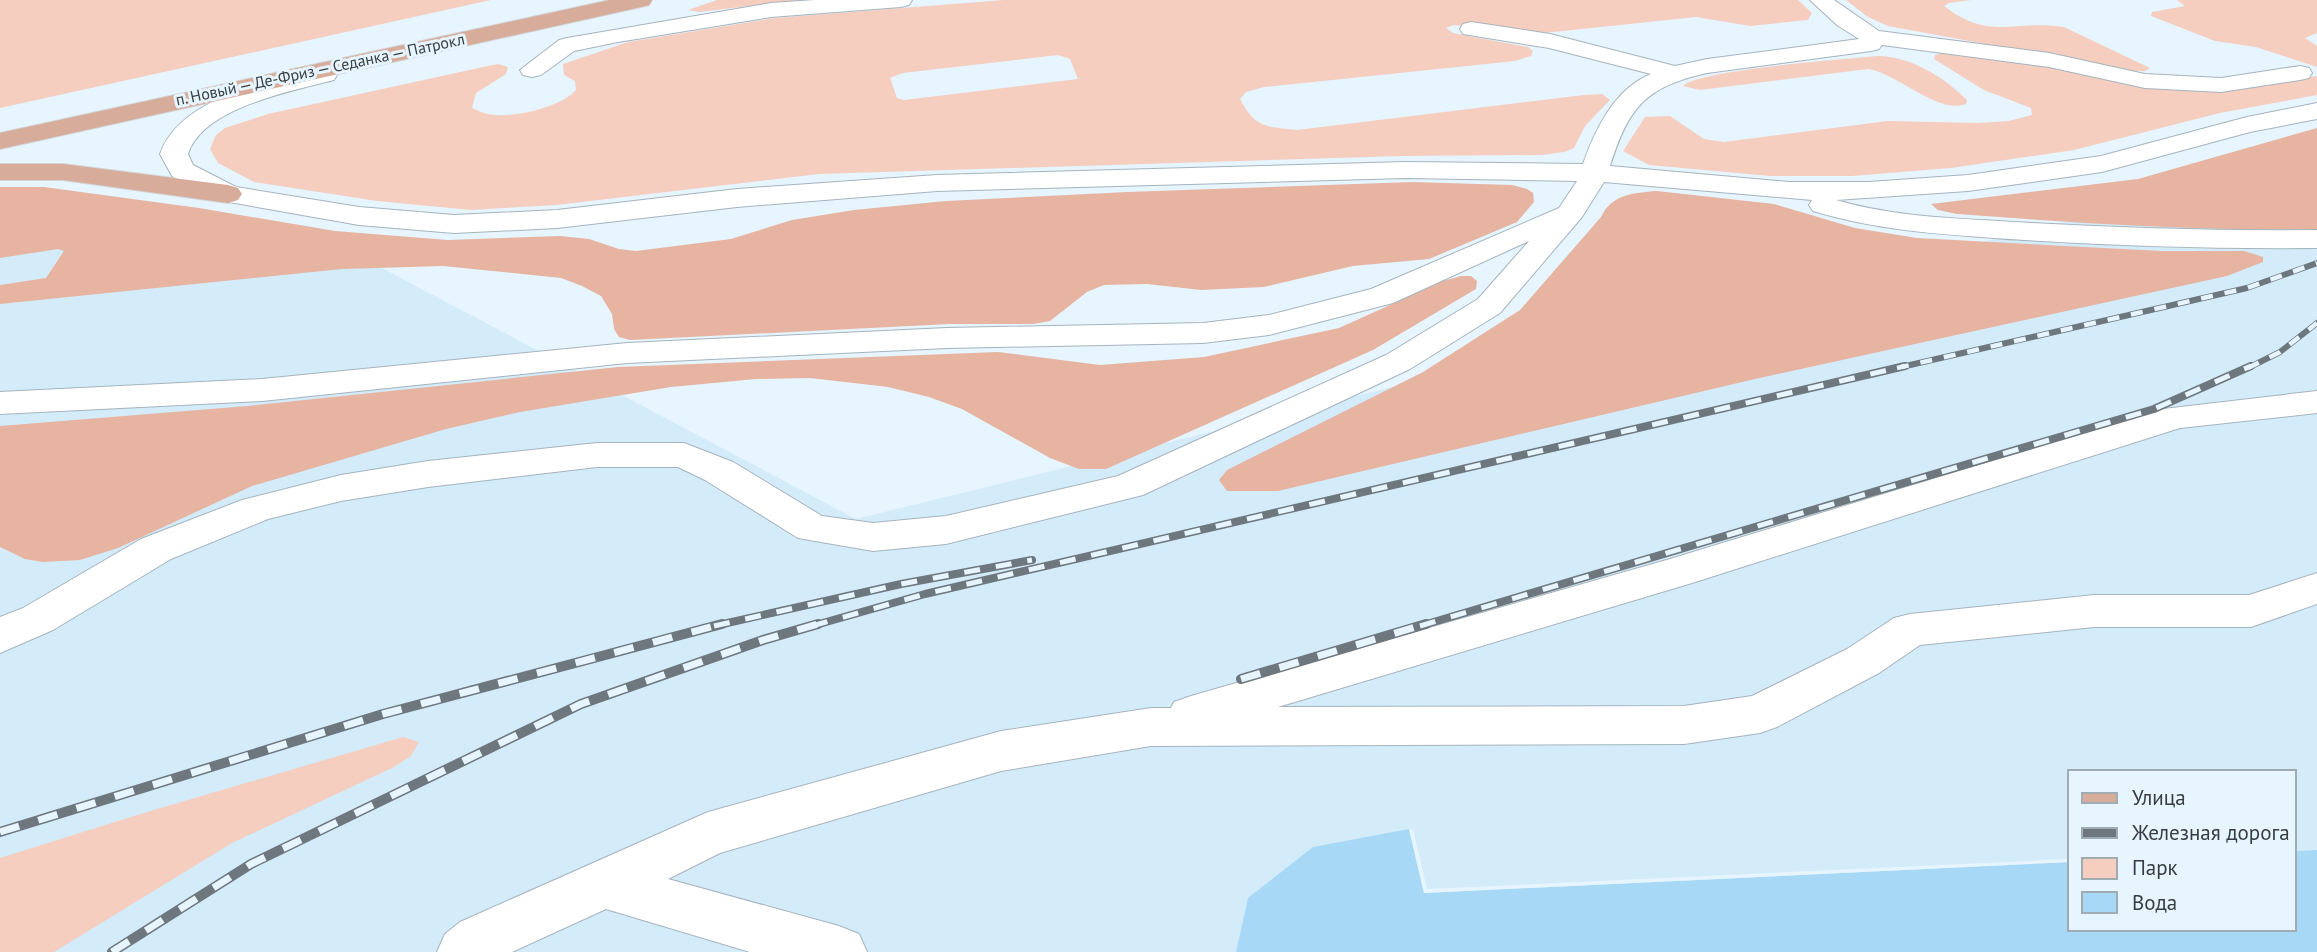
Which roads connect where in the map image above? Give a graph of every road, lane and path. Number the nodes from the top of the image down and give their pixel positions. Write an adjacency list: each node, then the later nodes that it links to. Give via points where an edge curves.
1 (538, 0): 12 (main road, п. Новый — Де-Фриз — Седанка — Патрокл)
2 (641, 0): 5 (main road, п. Новый — Де-Фриз — Седанка — Патрокл)
3 (901, 0): 8 (street, via 771,10 618,35 567,45)
4 (1821, 0): 7 (street)
5 (585, 11): 13 (main road, п. Новый — Де-Фриз — Седанка — Патрокл); 17 (street, via 550,24 288,84 233,103 198,121 180,138 174,154 182,170)
6 (1471, 29): 10 (street, via 1550,41)
7 (1873, 37): 9 (street, via 2049,60 2145,81 2221,85); 10 (street, via 1871,44)
8 (532, 70)
9 (2300, 73)
10 (1675, 74): 15 (street, via 1650,83 1627,103 1608,131)
11 (2317, 110): 16 (street, via 2102,164 1968,183 1869,191)
12 (0, 120)
13 (0, 141)
14 (0, 172): 17 (main road, via 63,172)
15 (1594, 173): 16 (street); 17 (street, via 1405,170 937,183 737,198 557,219 454,224 359,216); 18 (street)
16 (1789, 191): 19 (street, via 1848,214 1900,223 2150,239)
17 (228, 194)
18 (1572, 211): 21 (street, via 1382,296 1269,325 1203,333 947,338 627,353 262,390); 23 (street, via 1489,306 1398,362 1129,486 946,530 873,537 813,528 684,455 597,456 428,474 341,488 256,509 156,549 38,619)
19 (2317, 239)
20 (2317, 402): 24 (street, via 2176,417 1677,572)
21 (0, 403)
22 (2317, 588): 24 (street, via 2251,611 2094,611 1910,630 1863,661 1760,714 1684,725)
23 (0, 636)
24 (1151, 727): 25 (street, via 1001,751 708,834)
25 (604, 885): 26 (street, via 479,940); 27 (street)
26 (465, 952)
27 (839, 952)

